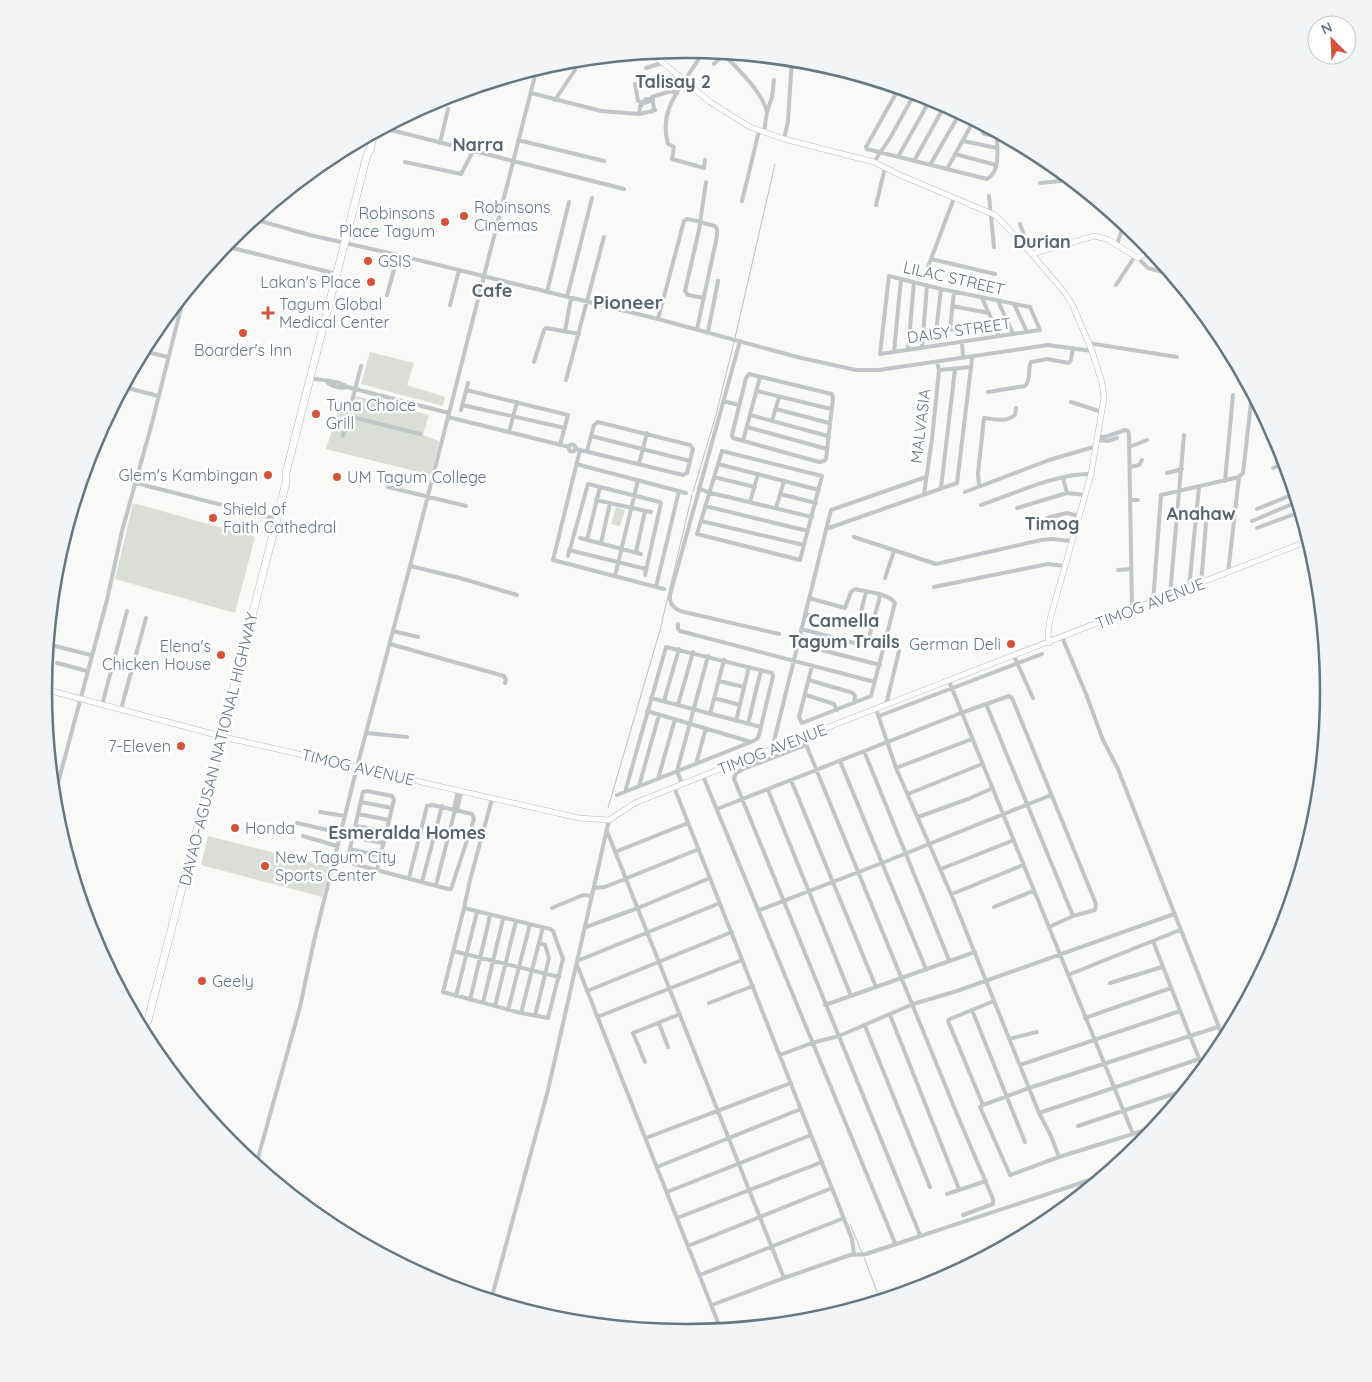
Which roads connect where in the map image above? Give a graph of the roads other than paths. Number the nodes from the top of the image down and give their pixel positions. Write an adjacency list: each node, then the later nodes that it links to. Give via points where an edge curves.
1 (657, 59): 5 (main road)
2 (718, 59): 6 (street)
3 (729, 59): 23 (street, via 752,86)
4 (698, 60): 12 (street)
5 (662, 63): 8 (street); 12 (main road)
6 (714, 64)
7 (792, 67): 30 (street)
8 (646, 68)
9 (575, 70): 18 (street)
10 (535, 76): 14 (street)
11 (774, 80): 23 (street)
12 (684, 82): 15 (street); 29 (main road, via 723,112)
13 (635, 84): 20 (street, via 638,101)
14 (531, 93): 18 (street); 33 (street)
15 (677, 93): 19 (street, via 671,91 652,97); 43 (street, via 669,104 665,123 668,144 674,147 672,159 704,168)
16 (896, 93): 39 (street, via 866,147)
17 (911, 99): 39 (street)
18 (555, 100): 25 (street, via 601,111)
19 (652, 100): 20 (street); 25 (street, via 654,111)
20 (642, 102): 25 (street)
21 (928, 106): 42 (street)
22 (448, 109): 36 (street)
23 (767, 112): 29 (street)
24 (941, 112): 46 (street)
25 (639, 114)
26 (957, 119): 49 (street)
27 (971, 126): 34 (street)
28 (392, 130): 36 (street)
29 (761, 132): 30 (main road); 60 (street)
30 (784, 139): 48 (main road)
31 (997, 139): 37 (street)
32 (372, 140): 41 (highway, DAVAO-AGUSAN NATIONAL HIGHWAY)
33 (518, 140): 44 (street); 45 (street)
34 (963, 141): 37 (street); 40 (street)
35 (367, 143): 41 (highway, DAVAO-AGUSAN NATIONAL HIGHWAY)
36 (440, 143): 38 (street)
37 (997, 148): 50 (street)
38 (473, 151): 44 (street); 47 (street, via 461,174)
39 (881, 154): 42 (street); 48 (street)
40 (955, 154): 50 (street); 52 (street)
41 (367, 155): 69 (highway, DAVAO-AGUSAN NATIONAL HIGHWAY)
42 (898, 157): 46 (street)
43 (705, 160)
44 (512, 161): 56 (street); 84 (street)
45 (604, 161)
46 (914, 161): 49 (street)
47 (405, 162)
48 (874, 162): 51 (main road)
49 (930, 165): 52 (street)
50 (996, 166): 52 (street, via 992,176 986,179)
51 (885, 168): 59 (main road); 62 (street)
52 (947, 169)
53 (1062, 181): 55 (street)
54 (706, 182): 65 (street)
55 (1040, 183)
56 (624, 188)
57 (989, 196): 63 (street)
58 (592, 198): 94 (street)
59 (954, 198): 63 (main road); 78 (street)
60 (742, 201)
61 (569, 202): 91 (street)
62 (876, 205)
63 (990, 213): 71 (main road); 72 (street)
64 (262, 221): 69 (street)
65 (699, 223): 95 (street, via 715,226 717,230); 95 (street, via 685,291 688,295); 105 (street, via 684,221)
66 (1020, 224): 71 (street)
67 (1121, 231): 70 (street)
68 (604, 237): 98 (street)
69 (345, 243): 75 (street); 82 (highway, DAVAO-AGUSAN NATIONAL HIGHWAY)
70 (1117, 245): 76 (main road, via 1094,236); 77 (main road)
71 (1025, 246): 76 (main road)
72 (994, 247)
73 (233, 248): 82 (street)
74 (1144, 253): 77 (main road)
75 (398, 254): 80 (street); 93 (street)
76 (1032, 254): 120 (main road, via 1065,293)
77 (1136, 257): 81 (street, via 1148,268); 89 (street)
78 (931, 259): 79 (street); 83 (street)
79 (928, 267)
80 (459, 270): 84 (street); 100 (street)
81 (1161, 271)
82 (336, 274): 139 (highway, DAVAO-AGUSAN NATIONAL HIGHWAY)
83 (995, 274)
84 (484, 276): 91 (street); 159 (street)
85 (901, 279): 87 (street, LILAC STREET); 125 (street); 127 (street, LILAC STREET, via 889,276)
86 (718, 281): 111 (street)
87 (914, 282): 88 (street, LILAC STREET); 123 (street)
88 (927, 285): 90 (street, LILAC STREET); 115 (street)
89 (1116, 285)
90 (940, 289): 92 (street, LILAC STREET); 112 (street)
91 (547, 292): 94 (street)
92 (954, 292): 96 (street, LILAC STREET); 101 (street)
93 (388, 295)
94 (569, 297): 98 (street); 110 (street)
95 (704, 298): 107 (street)
96 (982, 298): 97 (street, LILAC STREET); 103 (street)
97 (998, 301): 99 (street, LILAC STREET); 116 (street)
98 (588, 302): 105 (street); 114 (street)
99 (1014, 304): 109 (street, LILAC STREET, via 1030,307); 113 (street, LILAC STREET)
100 (450, 305)
101 (952, 306): 103 (street); 108 (street)
102 (180, 310): 104 (street)
103 (988, 313): 106 (street)
104 (178, 315): 128 (street)
105 (658, 319): 107 (street)
106 (993, 324): 108 (street); 117 (street)
107 (697, 330): 111 (street)
108 (950, 330): 112 (street)
109 (1040, 330): 113 (street, DAISY STREET)
110 (565, 331): 114 (street); 132 (street, via 544,328)
111 (708, 332): 118 (street)
112 (936, 332): 115 (street)
113 (1027, 332): 116 (street, DAISY STREET)
114 (579, 334): 140 (street)
115 (923, 334): 121 (street)
116 (1013, 334): 117 (street, DAISY STREET)
117 (999, 336): 119 (street, DAISY STREET)
118 (740, 341): 133 (street, via 861,371); 150 (street)
119 (962, 342): 121 (street, DAISY STREET); 129 (street)
120 (1088, 343): 124 (main road); 130 (street)
121 (922, 348): 123 (street, DAISY STREET)
122 (1073, 348): 124 (street); 129 (street, via 1048,345); 146 (street, via 1069,363 1031,362 1025,386)
123 (908, 350): 125 (street, DAISY STREET)
124 (1092, 350): 158 (main road, via 1102,383)
125 (894, 352): 127 (street, DAISY STREET)
126 (150, 353): 128 (street)
127 (880, 354)
128 (168, 357): 148 (street)
129 (963, 357): 133 (street)
130 (1177, 357)
131 (972, 359): 135 (street)
132 (534, 362)
133 (937, 362): 137 (street, MALVASIA)
134 (362, 366): 143 (street)
135 (971, 366): 136 (street); 210 (street, via 957,483)
136 (955, 368): 137 (street); 210 (street)
137 (939, 370): 197 (street, MALVASIA)
138 (760, 377): 145 (street); 153 (street, via 747,376); 157 (street, via 831,393)
139 (310, 378): 143 (street); 193 (highway, DAVAO-AGUSAN NATIONAL HIGHWAY)
140 (566, 380)
141 (468, 383): 144 (street)
142 (130, 388): 148 (street)
143 (355, 389): 159 (street); 161 (street)
144 (466, 390): 151 (street); 162 (street, via 462,407)
145 (756, 391): 149 (street); 160 (street)
146 (988, 392)
147 (1233, 394): 203 (street)
148 (158, 396): 204 (street)
149 (779, 397): 156 (street); 157 (street)
150 (723, 401): 153 (street); 211 (street)
151 (517, 402): 162 (street); 166 (street, via 568,415)
152 (1071, 402): 158 (street)
153 (739, 404): 176 (street, via 732,435 734,439)
154 (1251, 405): 200 (street, via 1243,473)
155 (1016, 408): 206 (street, via 1015,415 1009,419 984,418)
156 (776, 409): 163 (street); 164 (street)
157 (831, 409): 164 (street)
158 (1102, 412): 177 (main road)
159 (449, 415): 167 (street); 223 (street)
160 (750, 415): 163 (street); 165 (street)
161 (348, 416): 169 (street); 171 (street)
162 (513, 417): 166 (street); 167 (street)
163 (772, 421): 173 (street)
164 (830, 423): 173 (street)
165 (747, 427): 176 (street); 182 (street)
166 (565, 428): 178 (street)
167 (509, 432): 178 (street)
168 (647, 433): 172 (street, via 598,422); 181 (street); 185 (street, via 692,445)
169 (420, 434)
170 (1184, 435): 192 (street)
171 (343, 436)
172 (591, 436): 181 (street); 183 (street)
173 (828, 436): 182 (street)
174 (1117, 438): 177 (street)
175 (1147, 440): 179 (street)
176 (743, 441): 182 (street, via 819,462 826,459)
177 (1098, 441): 179 (street, via 1126,430); 196 (main road); 206 (street)
178 (560, 445): 180 (street, via 569,447 573,444)
179 (1129, 447): 190 (street)
180 (578, 449): 183 (street); 186 (street)
181 (643, 449): 185 (street); 187 (street)
182 (827, 449)
183 (587, 451): 187 (street)
184 (1142, 460): 190 (street)
185 (690, 461): 187 (street, via 687,473 683,475)
186 (576, 464): 201 (street); 274 (street, via 553,560)
187 (639, 464)
188 (718, 464): 195 (street); 198 (street); 212 (street, via 722,450 822,476)
189 (1278, 466): 191 (street)
190 (1130, 467): 226 (street)
191 (1273, 468)
192 (1182, 469): 194 (street); 214 (street)
193 (286, 473): 245 (highway, DAVAO-AGUSAN NATIONAL HIGHWAY); 251 (highway, DAVAO-AGUSAN NATIONAL HIGHWAY)
194 (1167, 473)
195 (758, 474): 202 (street); 208 (street)
196 (1091, 474): 199 (street); 222 (main road)
197 (926, 477): 220 (street, MALVASIA); 250 (street, via 831,510)
198 (714, 478): 208 (street); 215 (street)
199 (1063, 478): 218 (street); 232 (street)
200 (1239, 478): 203 (street); 272 (street)
201 (638, 480): 213 (street); 221 (street)
202 (784, 481): 212 (street); 219 (street)
203 (1225, 481): 209 (street)
204 (136, 483): 245 (street); 305 (street)
205 (600, 486): 221 (street); 225 (street); 261 (street, via 587,486)
206 (979, 486): 216 (street)
207 (388, 487): 223 (street)
208 (755, 487): 228 (street)
209 (1199, 487): 214 (street); 279 (street)
210 (941, 488): 220 (street)
211 (698, 490): 215 (street); 294 (street, via 670,594 671,604 680,611)
212 (819, 490): 230 (street)
213 (679, 491): 217 (street); 277 (street)
214 (1180, 491): 283 (street); 286 (street, via 1161,496)
215 (708, 492): 228 (street); 234 (street)
216 (965, 492)
217 (686, 493)
218 (1067, 493): 222 (street); 237 (street)
219 (780, 494): 230 (street); 236 (street)
220 (924, 494): 250 (street)
221 (635, 495): 235 (street); 269 (street, via 661,503)
222 (1085, 495): 243 (main road)
223 (427, 496): 233 (street); 267 (street)
224 (1289, 496): 238 (street)
225 (596, 500): 229 (street); 255 (street)
226 (1130, 500): 227 (street); 270 (street)
227 (1138, 500)
228 (750, 502): 236 (street)
229 (610, 503): 235 (street); 257 (street)
230 (816, 503): 244 (street)
231 (1291, 504): 247 (street)
232 (981, 505)
233 (466, 506)
234 (705, 506): 248 (street); 252 (street)
235 (631, 508): 239 (street); 260 (street)
236 (776, 508): 244 (street)
237 (1017, 508)
238 (1257, 509)
239 (645, 511): 241 (street); 263 (street)
240 (1206, 511): 276 (street)
241 (651, 512)
242 (1294, 514): 249 (street)
243 (1079, 516): 246 (street, via 1067,514); 256 (main road)
244 (812, 517): 252 (street)
245 (274, 518): 251 (highway, DAVAO-AGUSAN NATIONAL HIGHWAY)
246 (1047, 518)
247 (1252, 520)
248 (701, 521): 259 (street); 259 (street, via 697,534 800,560)
249 (1257, 528)
250 (826, 529): 285 (street)
251 (272, 531): 353 (highway, DAVAO-AGUSAN NATIONAL HIGHWAY)
252 (808, 531): 259 (street)
253 (854, 537): 262 (street)
254 (580, 538): 255 (street)
255 (587, 540): 257 (street)
256 (1072, 540): 262 (street, via 1041,540 941,564); 268 (main road)
257 (601, 543): 260 (street)
258 (1302, 544): 272 (main road, TIMOG AVENUE)
259 (804, 545)
260 (622, 549): 263 (street); 266 (street)
261 (569, 550): 265 (street); 266 (street)
262 (894, 550): 275 (street)
263 (636, 552): 264 (street)
264 (641, 554)
265 (568, 556)
266 (618, 562): 269 (street); 274 (street)
267 (410, 566): 282 (street); 293 (street)
268 (1064, 566): 278 (street, via 1048,564); 297 (main road, via 1048,626)
269 (646, 569): 273 (street)
270 (1131, 569): 271 (street); 287 (street)
271 (1118, 570)
272 (1228, 573): 276 (main road, TIMOG AVENUE)
273 (645, 575)
274 (615, 576): 277 (street)
275 (885, 578)
276 (1201, 584): 279 (main road, TIMOG AVENUE)
277 (656, 587): 280 (street)
278 (934, 587)
279 (1190, 588): 283 (main road, TIMOG AVENUE)
280 (664, 589)
281 (866, 592): 284 (street); 285 (street, via 852,590 845,608); 289 (street, via 857,627)
282 (517, 595)
283 (1170, 595): 286 (main road, TIMOG AVENUE)
284 (880, 596): 292 (street, via 868,645); 312 (street, via 894,601)
285 (809, 598): 289 (street)
286 (1153, 602): 287 (main road, TIMOG AVENUE)
287 (1132, 610): 296 (main road, TIMOG AVENUE)
288 (127, 612): 333 (street)
289 (805, 614): 292 (street)
290 (146, 618): 337 (street)
291 (678, 624): 309 (street, via 680,631)
292 (801, 629): 299 (street)
293 (393, 631): 295 (street); 298 (street)
294 (779, 634)
295 (418, 637)
296 (1062, 637): 297 (main road, TIMOG AVENUE); 441 (street)
297 (1049, 642): 307 (main road, TIMOG AVENUE)
298 (390, 644): 321 (street, via 504,676); 352 (street)
299 (798, 644): 309 (street); 312 (street)
300 (54, 646): 305 (street)
301 (679, 649): 303 (street); 326 (street, via 666,647); 330 (street)
302 (900, 651): 336 (street)
303 (693, 652): 306 (street); 334 (street)
304 (1042, 654): 311 (street)
305 (91, 655): 316 (street)
306 (708, 656): 308 (street); 338 (street)
307 (1014, 656): 311 (street); 319 (main road, TIMOG AVENUE)
308 (724, 660): 313 (street); 318 (street)
309 (794, 661): 314 (street); 360 (street)
310 (57, 663): 316 (street)
311 (1017, 664): 323 (street); 328 (street)
312 (880, 665): 320 (street)
313 (749, 666): 315 (street); 322 (street)
314 (812, 666): 317 (street); 320 (street)
315 (761, 670): 349 (street); 351 (street, via 773,675)
316 (87, 671): 329 (street)
317 (809, 680): 325 (street); 331 (street, via 853,693)
318 (719, 681): 322 (street); 327 (street)
319 (949, 681): 323 (street); 336 (main road, TIMOG AVENUE)
320 (875, 682): 331 (street, via 872,696)
321 (505, 683)
322 (744, 687): 335 (street)
323 (952, 689): 342 (street); 345 (street)
324 (52, 691): 329 (main road, TIMOG AVENUE)
325 (806, 695): 340 (street, via 834,704); 340 (street, via 800,722)
326 (651, 698): 330 (street); 341 (street)
327 (714, 698): 335 (street); 343 (street)
328 (1033, 698)
329 (80, 699): 333 (main road, TIMOG AVENUE); 370 (street)
330 (664, 702): 334 (street)
331 (854, 703): 340 (street)
332 (986, 704): 342 (street); 382 (street, via 1007,695 1011,697); 386 (street)
333 (102, 705): 337 (main road, TIMOG AVENUE)
334 (678, 705): 338 (street)
335 (740, 705): 347 (street)
336 (886, 705): 339 (main road, TIMOG AVENUE)
337 (121, 709): 353 (main road, TIMOG AVENUE)
338 (693, 709): 343 (street); 348 (street)
339 (876, 709): 345 (street); 355 (main road, TIMOG AVENUE)
340 (837, 710)
341 (647, 711): 344 (street); 379 (street)
342 (961, 712): 356 (street); 358 (street)
343 (710, 714): 347 (street)
344 (660, 715): 346 (street); 374 (street)
345 (879, 716): 358 (street)
346 (675, 719): 348 (street); 371 (street)
347 (736, 721): 349 (street)
348 (690, 723): 350 (street); 368 (street)
349 (748, 724): 351 (street)
350 (706, 728): 357 (street); 363 (street)
351 (761, 728): 357 (street, via 758,737)
352 (367, 733): 354 (street); 365 (street)
353 (220, 735): 365 (main road, TIMOG AVENUE); 499 (highway, DAVAO-AGUSAN NATIONAL HIGHWAY)
354 (407, 737)
355 (803, 737): 359 (street); 360 (main road, TIMOG AVENUE)
356 (972, 739): 364 (street); 366 (street)
357 (751, 742): 363 (street)
358 (887, 743): 361 (street); 366 (street)
359 (806, 744): 367 (street); 384 (street, via 736,773 734,779)
360 (772, 749): 369 (main road, TIMOG AVENUE)
361 (864, 751): 362 (street); 413 (street)
362 (840, 761): 367 (street); 417 (street)
363 (696, 764): 368 (street)
364 (982, 764): 376 (street); 380 (street)
365 (357, 767): 377 (main road, TIMOG AVENUE); 394 (street)
366 (896, 768): 380 (street)
367 (816, 770): 372 (street); 421 (street)
368 (677, 771): 371 (street); 373 (street)
369 (703, 776): 373 (main road, TIMOG AVENUE); 390 (street)
370 (59, 779)
371 (658, 779): 374 (street)
372 (791, 780): 378 (street); 426 (street)
373 (682, 784): 375 (main road, TIMOG AVENUE)
374 (640, 786): 379 (street)
375 (674, 787): 397 (main road, TIMOG AVENUE); 399 (street)
376 (993, 788): 393 (street); 395 (street)
377 (460, 790): 383 (main road, TIMOG AVENUE); 389 (street)
378 (768, 790): 384 (street); 429 (street)
379 (625, 792): 381 (street)
380 (908, 794): 395 (street)
381 (617, 795)
382 (1051, 795): 386 (street); 443 (street, via 1096,904 1095,910)
383 (492, 798): 397 (main road, TIMOG AVENUE, via 579,818); 436 (street)
384 (742, 800): 390 (street); 433 (street)
385 (361, 802): 388 (street); 388 (street, via 363,792 367,791 393,797); 392 (street)
386 (1027, 805): 393 (street); 443 (street)
387 (442, 806): 389 (street); 422 (street, via 428,806); 425 (street)
388 (392, 808): 396 (street)
389 (455, 810): 427 (street); 427 (street, via 472,814 474,819 453,887 448,889)
390 (717, 810): 439 (street)
391 (320, 812): 394 (street)
392 (358, 814): 396 (street); 400 (street)
393 (1002, 815): 406 (street); 408 (street)
394 (345, 816): 403 (street)
395 (918, 817): 408 (street)
396 (389, 820): 401 (street)
397 (609, 820): 402 (street)
398 (297, 823): 403 (street)
399 (688, 823): 411 (street); 412 (street)
400 (355, 826): 401 (street); 405 (street)
401 (387, 831): 407 (street)
402 (607, 832): 412 (street); 428 (street)
403 (341, 834): 409 (street)
404 (303, 836): 409 (street)
405 (352, 837): 407 (street); 410 (street)
406 (1014, 840): 418 (street); 419 (street)
407 (383, 843): 414 (street)
408 (930, 843): 413 (street); 419 (street)
409 (338, 846): 534 (street, via 300,1007)
410 (350, 848): 414 (street); 416 (street)
411 (699, 849): 423 (street); 424 (street)
412 (616, 852): 423 (street)
413 (906, 853): 417 (street); 461 (street)
414 (381, 856): 420 (street)
415 (339, 860): 416 (street)
416 (347, 862): 420 (street)
417 (882, 863): 421 (street); 468 (street)
418 (1023, 865): 430 (street); 431 (street)
419 (941, 869): 431 (street)
420 (377, 870): 422 (street)
421 (859, 872): 426 (street); 473 (street)
422 (409, 878): 425 (street)
423 (626, 878): 428 (street); 438 (street)
424 (710, 878): 434 (street); 438 (street)
425 (422, 882): 427 (street)
426 (832, 882): 429 (street); 477 (street)
427 (436, 885)
428 (594, 888): 432 (street)
429 (808, 891): 433 (street); 482 (street)
430 (1033, 891): 435 (street); 447 (street)
431 (952, 894): 456 (street)
432 (588, 896): 437 (street); 449 (street)
433 (783, 901): 439 (street); 488 (street)
434 (720, 903): 451 (street); 452 (street)
435 (994, 906)
436 (464, 908): 440 (street); 455 (street)
437 (552, 908)
438 (638, 908): 449 (street); 452 (street)
439 (760, 910): 509 (street)
440 (477, 912): 442 (street); 457 (street)
441 (1174, 914): 450 (street); 458 (street)
442 (490, 916): 444 (street); 459 (street)
443 (1073, 916): 447 (street)
444 (503, 919): 445 (street); 462 (street)
445 (516, 921): 446 (street); 465 (street)
446 (530, 924): 448 (street); 466 (street)
447 (1048, 926): 458 (street)
448 (543, 927): 454 (street); 472 (street, via 553,931 563,955)
449 (586, 927): 464 (street)
450 (1180, 930): 453 (street); 502 (street)
451 (732, 932): 460 (street); 463 (street)
452 (648, 933): 463 (street); 464 (street)
453 (1153, 941): 467 (street); 471 (street)
454 (539, 943): 469 (street); 470 (street, via 545,945 549,955)
455 (453, 951): 457 (street); 481 (street, via 443,991)
456 (975, 952): 461 (street); 474 (street)
457 (467, 954): 459 (street); 481 (street)
458 (1059, 955): 471 (street); 474 (street)
459 (480, 957): 462 (street); 483 (street)
460 (742, 960): 476 (street); 478 (street)
461 (949, 960): 468 (street)
462 (494, 961): 465 (street); 485 (street)
463 (659, 962): 478 (street); 480 (street)
464 (577, 963): 480 (street); 557 (street, via 548,1090)
465 (507, 964): 466 (street); 489 (street)
466 (520, 967): 469 (street); 490 (street)
467 (1162, 967): 475 (street); 479 (street)
468 (926, 969): 473 (street)
469 (532, 970): 470 (street); 493 (street)
470 (546, 973): 472 (street); 496 (street)
471 (1068, 975): 498 (street)
472 (559, 977): 496 (street, via 550,1017)
473 (902, 977): 477 (street); 487 (street)
474 (986, 980): 484 (street); 487 (street)
475 (1110, 982)
476 (753, 986): 486 (street); 511 (street)
477 (876, 987): 482 (street)
478 (670, 988): 494 (street); 497 (street)
479 (1171, 988): 492 (street); 498 (street)
480 (587, 991): 497 (street)
481 (456, 996): 483 (street)
482 (851, 996): 488 (street)
483 (470, 1000): 485 (street)
484 (994, 1001): 491 (street); 507 (street)
485 (482, 1003): 489 (street)
486 (709, 1003)
487 (913, 1004): 495 (street); 539 (street)
488 (825, 1005): 505 (street)
489 (495, 1006): 490 (street)
490 (508, 1010): 493 (street)
491 (972, 1010): 520 (street); 521 (street, via 948,1021)
492 (1180, 1011): 506 (street); 508 (street)
493 (521, 1013): 496 (street)
494 (680, 1014): 500 (street); 523 (street)
495 (890, 1015): 501 (street); 542 (street)
496 (535, 1016)
497 (597, 1017): 530 (street)
498 (1085, 1018): 508 (street)
499 (146, 1023)
500 (659, 1023): 510 (street); 513 (street, via 633,1033)
501 (864, 1026): 505 (street); 540 (street)
502 (1218, 1027): 504 (street); 506 (street)
503 (1037, 1032): 507 (street)
504 (1220, 1032)
505 (839, 1036): 509 (street); 550 (street)
506 (1190, 1036): 512 (street); 514 (street)
507 (1010, 1039): 515 (street)
508 (1096, 1040): 514 (street); 515 (street)
509 (812, 1043): 511 (street); 551 (street)
510 (668, 1047)
511 (780, 1055): 516 (street)
512 (1199, 1059): 517 (street)
513 (645, 1062)
514 (1105, 1063): 517 (street); 518 (street)
515 (1020, 1065): 518 (street)
516 (791, 1083): 522 (street); 523 (street)
517 (1114, 1087): 524 (street); 525 (street)
518 (1029, 1088): 520 (street); 525 (street)
519 (1175, 1093): 524 (street)
520 (1006, 1096): 521 (street); 532 (street)
521 (983, 1105): 533 (street, via 980,1107 1010,1175)
522 (801, 1109): 529 (street); 531 (street)
523 (719, 1110): 530 (street); 531 (street)
524 (1124, 1110): 526 (street); 528 (street)
525 (1039, 1113): 533 (street)
526 (1078, 1126)
527 (1141, 1131): 528 (street)
528 (1133, 1134): 533 (street)
529 (812, 1135): 535 (street); 536 (street)
530 (646, 1138): 537 (street)
531 (729, 1138): 536 (street); 537 (street)
532 (1024, 1142)
533 (1059, 1157)
534 (258, 1158)
535 (822, 1162): 541 (street); 543 (street)
536 (740, 1164): 543 (street); 544 (street)
537 (657, 1166): 544 (street)
538 (1088, 1181): 550 (street)
539 (986, 1182): 542 (street); 546 (street, via 993,1204)
540 (930, 1187)
541 (832, 1188): 548 (street); 549 (street)
542 (959, 1189): 545 (street)
543 (750, 1191): 547 (street); 548 (street)
544 (667, 1192): 547 (street)
545 (947, 1194)
546 (963, 1215)
547 (677, 1218): 552 (street)
548 (760, 1218): 552 (street); 553 (street)
549 (844, 1218): 553 (street); 554 (street)
550 (920, 1235): 551 (street)
551 (895, 1244): 554 (street)
552 (688, 1246): 555 (street)
553 (771, 1246): 555 (street); 556 (street)
554 (854, 1255): 556 (street)
555 (700, 1276): 558 (street)
556 (784, 1278): 558 (street)
557 (493, 1294)
558 (712, 1305): 559 (street)
559 (719, 1323)

